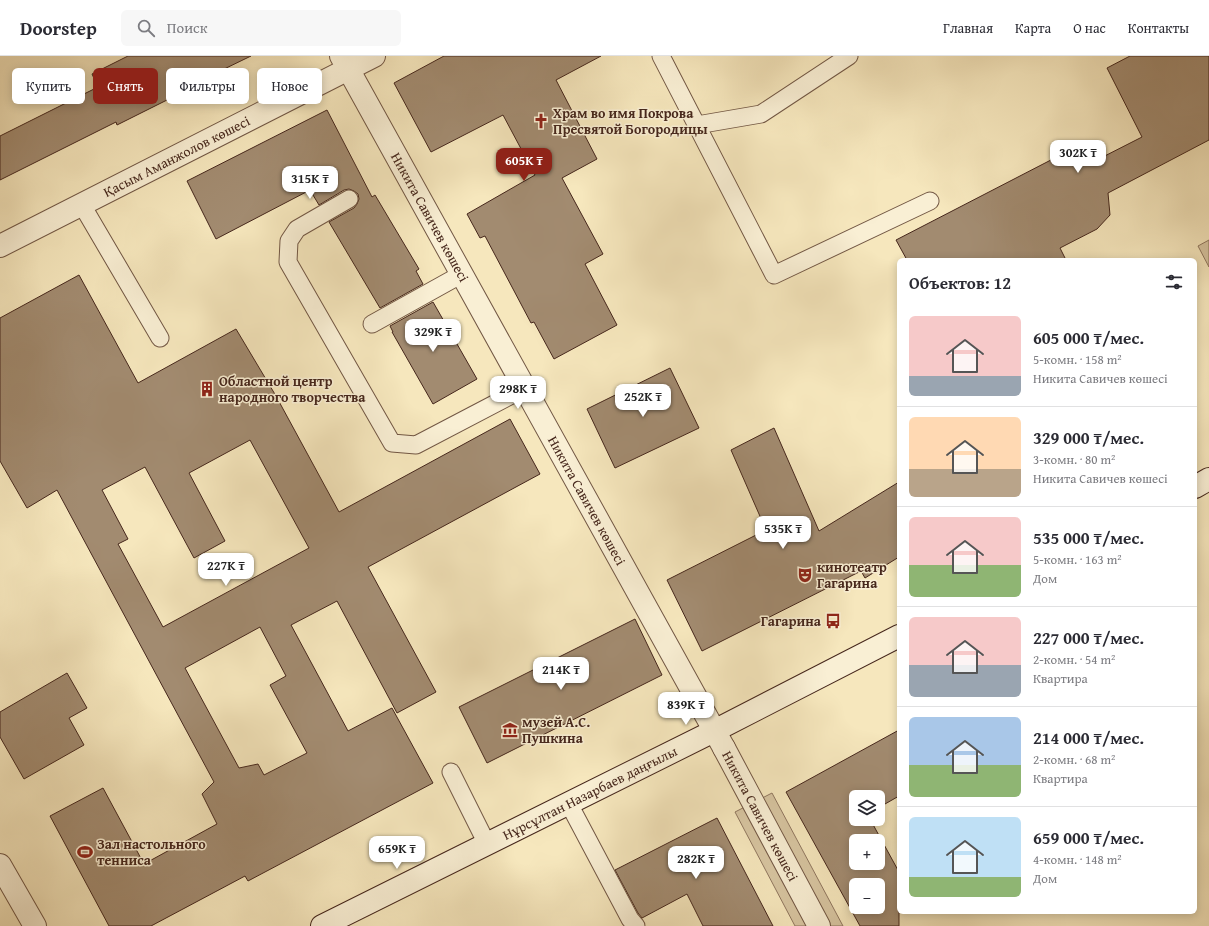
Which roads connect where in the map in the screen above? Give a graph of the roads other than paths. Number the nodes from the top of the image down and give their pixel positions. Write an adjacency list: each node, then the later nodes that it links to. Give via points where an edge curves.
1 (374, 56): 4 (street, Қасым Аманжолов көшесі)
2 (661, 56): 5 (lane)
3 (849, 56): 5 (lane, via 761,114)
4 (344, 63): 8 (street, Қасым Аманжолов көшесі); 10 (street, Никита Савичев көшесі)
5 (697, 125): 7 (lane, via 774,275)
6 (348, 199): 13 (lane, via 297,229 289,240 288,262 392,443 416,445)
7 (930, 201)
8 (82, 205): 9 (street, Қасым Аманжолов көшесі); 12 (lane)
9 (0, 246)
10 (462, 274): 11 (lane); 13 (street, Никита Савичев көшесі)
11 (372, 324)
12 (160, 338)
13 (525, 388): 17 (street, Никита Савичев көшесі)
14 (1209, 480): 15 (street)
15 (1197, 485)
16 (897, 637): 17 (street, Нұрсұлтан Назарбаев даңғылы)
17 (719, 739): 19 (street, Нұрсұлтан Назарбаев даңғылы); 25 (street, Никита Савичев көшесі)
18 (451, 772): 20 (lane)
19 (568, 804): 20 (street, Нұрсұлтан Назарбаев даңғылы); 24 (lane)
20 (487, 844): 23 (street, Нұрсұлтан Назарбаев даңғылы)
21 (3, 877): 22 (street)
22 (35, 926)
23 (322, 926)
24 (636, 926)
25 (819, 926)

